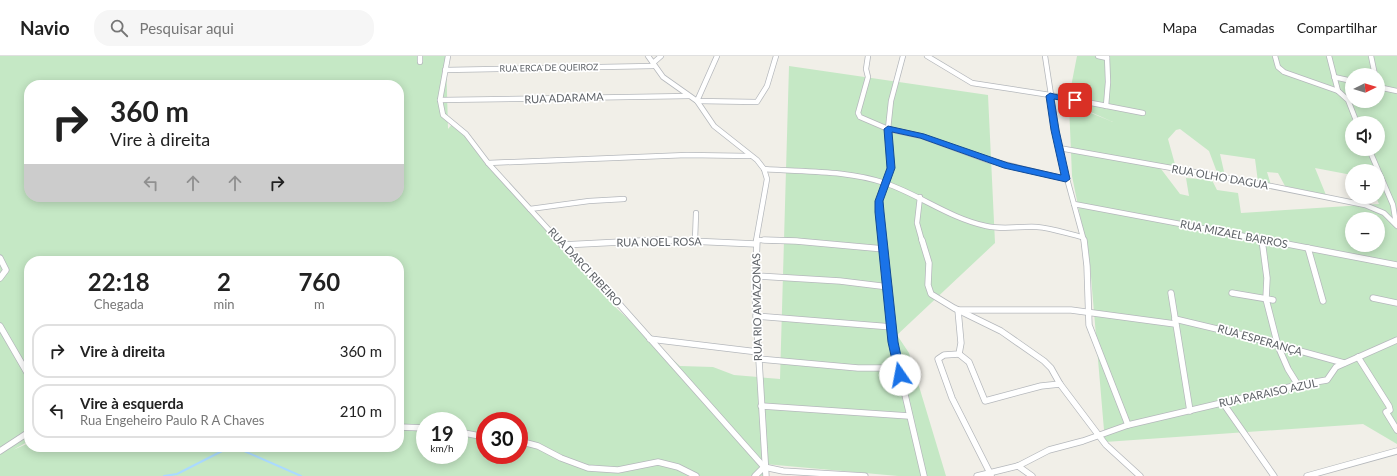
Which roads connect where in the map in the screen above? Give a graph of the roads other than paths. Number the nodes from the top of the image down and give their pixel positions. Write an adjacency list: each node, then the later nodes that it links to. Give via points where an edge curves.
1 (420, 56): 16 (street)
2 (448, 56): 19 (street, RUA DARCI RIBEIRO)
3 (648, 56): 17 (street)
4 (661, 56): 17 (street)
5 (717, 56): 28 (street)
6 (776, 56): 28 (street, via 762,97 757,102 737,104)
7 (868, 56): 32 (street, via 868,77 858,115)
8 (903, 56): 32 (street, via 891,101)
9 (927, 56): 26 (street, via 972,83)
10 (1045, 56): 26 (street)
11 (1098, 56): 15 (street)
12 (1275, 56): 23 (street, via 1278,67 1284,72)
13 (1329, 56): 20 (street)
14 (1371, 56): 18 (street)
15 (1107, 57): 29 (street)
16 (420, 62)
17 (653, 64): 19 (street, RUA ERCA DE QUEIROZ); 25 (street, via 663,77)
18 (1373, 68)
19 (445, 70): 27 (street, RUA DARCI RIBEIRO)
20 (1334, 77): 21 (street); 23 (street)
21 (1345, 79)
22 (1385, 88): 24 (street)
23 (1338, 91): 31 (street, via 1348,100)
24 (1397, 91)
25 (689, 96): 27 (street, RUA ADARAMA); 28 (street)
26 (1050, 96): 29 (street); 33 (street)
27 (440, 100): 36 (street, RUA DARCI RIBEIRO, via 443,115 466,134)
28 (697, 101): 34 (street, via 714,126)
29 (1106, 106): 30 (street)
30 (1143, 113)
31 (1354, 116)
32 (888, 129): 38 (street, via 921,136 1007,166); 39 (street, via 891,168)
33 (1059, 148): 38 (street); 45 (street, RUA OLHO DAGUA, via 1365,205 1379,210)
34 (750, 156): 36 (street, via 687,155); 37 (street)
35 (1372, 156): 45 (street, via 1393,205)
36 (488, 162): 43 (street, RUA DARCI RIBEIRO)
37 (764, 169): 39 (street, via 854,174); 49 (street, RUA RIO AMAZONAS, via 767,178)
38 (1066, 179): 42 (street)
39 (886, 183): 40 (street); 52 (street, via 879,201)
40 (920, 197): 46 (street, via 941,210 986,226 1038,227); 65 (street, via 917,223 929,263 929,290 938,299)
41 (624, 199): 43 (street)
42 (1074, 204): 46 (street); 47 (street, RUA MIZAEL BARROS)
43 (530, 209): 50 (street, RUA DARCI RIBEIRO)
44 (696, 213): 48 (street)
45 (1396, 225)
46 (1082, 237): 66 (street, via 1088,264)
47 (1262, 239): 51 (street, RUA MIZAEL BARROS); 61 (street, via 1267,278)
48 (695, 240): 49 (street, RUA NOEL ROSA); 50 (street, RUA NOEL ROSA)
49 (756, 242): 52 (street, RUA NOEL ROSA, via 796,241); 55 (street, RUA RIO AMAZONAS)
50 (562, 244): 71 (street, RUA DARCI RIBEIRO)
51 (1308, 248): 54 (street, RUA MIZAEL BARROS); 63 (street)
52 (884, 249): 57 (street)
53 (0, 258): 56 (street, via 6,270)
54 (1396, 265)
55 (756, 276): 57 (street, via 840,280); 67 (street, RUA RIO AMAZONAS)
56 (0, 278)
57 (889, 287): 70 (street)
58 (1171, 293): 68 (street)
59 (1232, 293): 61 (street)
60 (1373, 298): 64 (street)
61 (1266, 299): 62 (street); 73 (street)
62 (1273, 300)
63 (1323, 301)
64 (1397, 303)
65 (958, 310): 66 (street, RUA ESPERANÇA); 75 (street, via 958,325 963,346); 81 (street, via 993,326 1037,355 1051,368)
66 (1087, 311): 68 (street, RUA ESPERANÇA); 87 (street, via 1099,353)
67 (756, 316): 70 (street); 74 (street, RUA RIO AMAZONAS)
68 (1175, 322): 73 (street, RUA ESPERANÇA, via 1224,330); 85 (street)
69 (0, 326): 79 (street)
70 (892, 327): 80 (street)
71 (650, 338): 74 (street); 97 (street, RUA DARCI RIBEIRO)
72 (1397, 340): 76 (street, RUA PARAISO AZUL)
73 (1278, 346): 78 (street, RUA ESPERANÇA); 82 (street)
74 (758, 352): 77 (street, RUA RIO AMAZONAS)
75 (959, 354): 81 (street, via 969,362 985,402 1041,386); 98 (street, via 938,359 952,398)
76 (1358, 357): 78 (street, RUA PARAISO AZUL); 90 (street, via 1389,406 1390,410 1386,412)
77 (759, 359): 80 (street, via 858,368); 84 (street, RUA RIO AMAZONAS)
78 (1344, 363): 82 (street, RUA PARAISO AZUL, via 1336,367 1327,380)
79 (24, 367)
80 (898, 368): 86 (street)
81 (1060, 384): 92 (street)
82 (1298, 385): 83 (street, RUA PARAISO AZUL)
83 (1224, 403): 85 (street, RUA PARAISO AZUL); 107 (street)
84 (761, 406): 86 (street); 97 (street, RUA RIO AMAZONAS)
85 (1190, 411): 87 (street, RUA PARAISO AZUL)
86 (909, 416): 103 (street)
87 (1128, 425): 92 (street, RUA PARAISO AZUL)
88 (404, 427): 89 (street)
89 (416, 428)
90 (1397, 430)
91 (24, 435): 94 (street)
92 (1098, 435): 96 (street, RUA PARAISO AZUL, via 1049,450); 106 (street)
93 (528, 443): 99 (street, via 588,468 618,470 658,462 678,467)
94 (0, 450)
95 (1397, 451): 108 (street)
96 (1018, 466): 98 (street, RUA PARAISO AZUL); 105 (street)
97 (764, 467): 100 (street); 101 (street, RUA RIO AMAZONAS); 102 (street, via 783,471)
98 (991, 474): 104 (street, RUA PARAISO AZUL)
99 (696, 476)
100 (755, 476)
101 (766, 476)
102 (865, 476)
103 (924, 476)
104 (978, 476)
105 (1032, 476)
106 (1140, 476)
107 (1274, 476)
108 (1307, 476)

